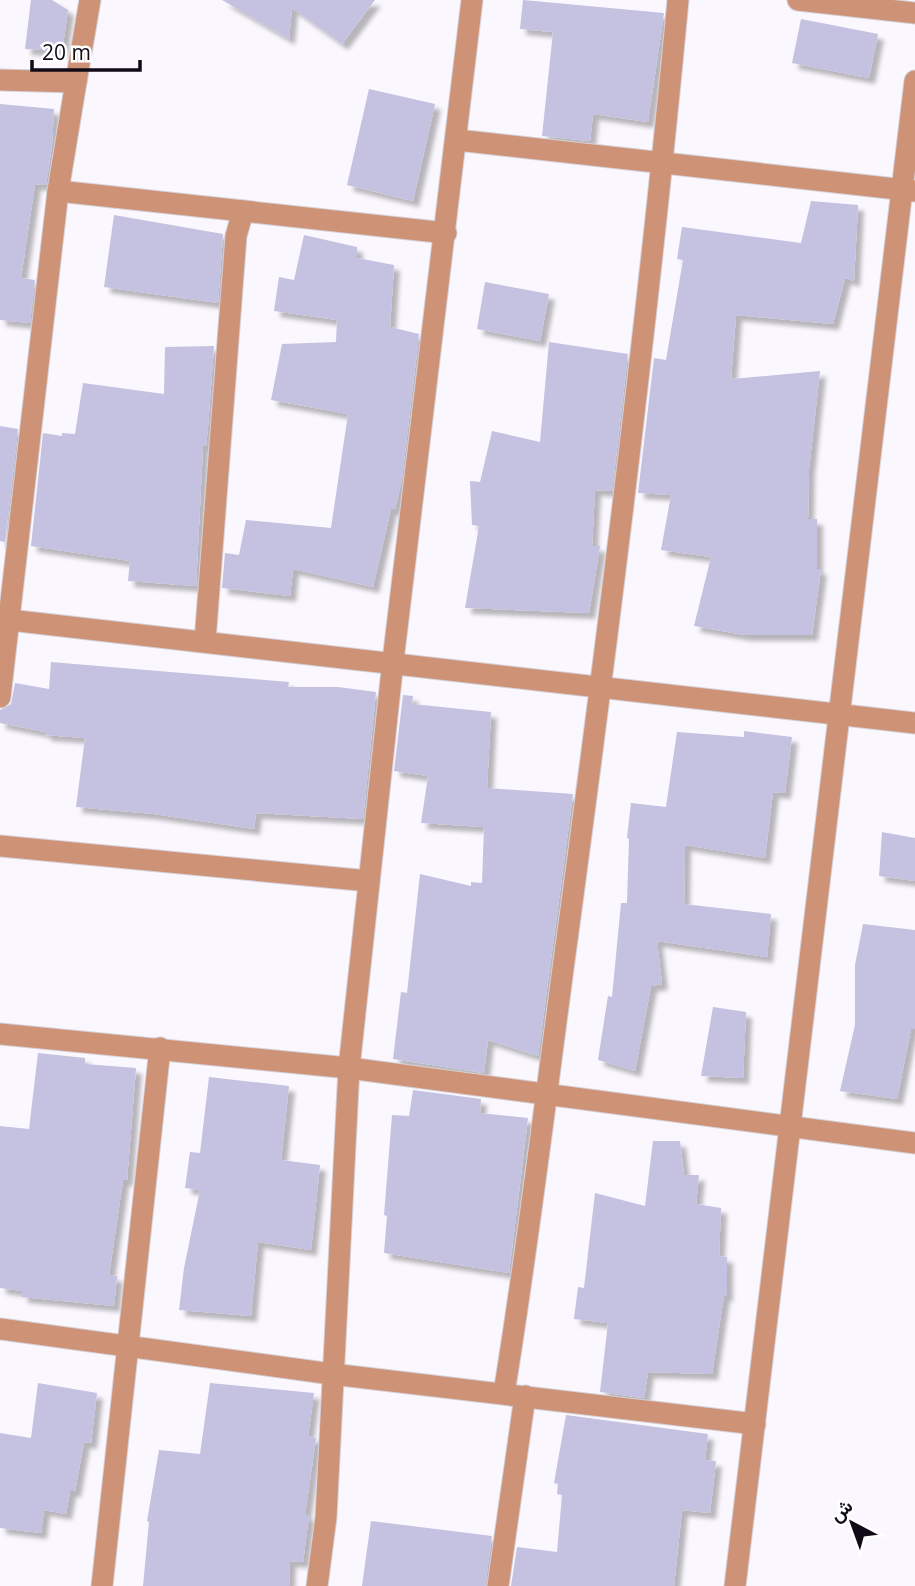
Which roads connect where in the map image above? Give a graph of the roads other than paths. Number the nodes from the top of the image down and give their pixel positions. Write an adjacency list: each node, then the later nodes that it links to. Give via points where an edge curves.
1 (90, 0): 8 (street)
2 (472, 0): 9 (street)
3 (678, 0): 10 (street)
4 (798, 0): 5 (street)
5 (915, 13)
6 (0, 80): 8 (street)
7 (915, 81): 12 (street)
8 (76, 82): 11 (street)
9 (457, 139): 10 (street); 14 (street)
10 (663, 163): 12 (street); 18 (street)
11 (58, 191): 13 (street); 15 (street)
12 (910, 191): 20 (street)
13 (243, 211): 14 (street); 16 (street, via 236,236)
14 (446, 233): 17 (street)
15 (5, 620): 16 (street); 19 (street)
16 (205, 641): 17 (street)
17 (393, 662): 18 (street); 23 (street)
18 (601, 686): 20 (street); 27 (street)
19 (0, 697)
20 (841, 714): 21 (street); 28 (street)
21 (915, 723)
22 (0, 846): 23 (street)
23 (369, 881): 26 (street)
24 (0, 1034): 25 (street)
25 (160, 1048): 26 (street); 31 (street)
26 (349, 1068): 27 (street); 32 (street)
27 (546, 1094): 28 (street); 33 (street)
28 (789, 1126): 29 (street); 34 (street)
29 (915, 1143)
30 (0, 1329): 31 (street)
31 (128, 1346): 32 (street); 35 (street)
32 (332, 1374): 33 (street); 36 (street, via 326,1517)
33 (514, 1395): 34 (street); 37 (street)
34 (755, 1424): 38 (street)
35 (102, 1586)
36 (317, 1586)
37 (498, 1586)
38 (735, 1586)

